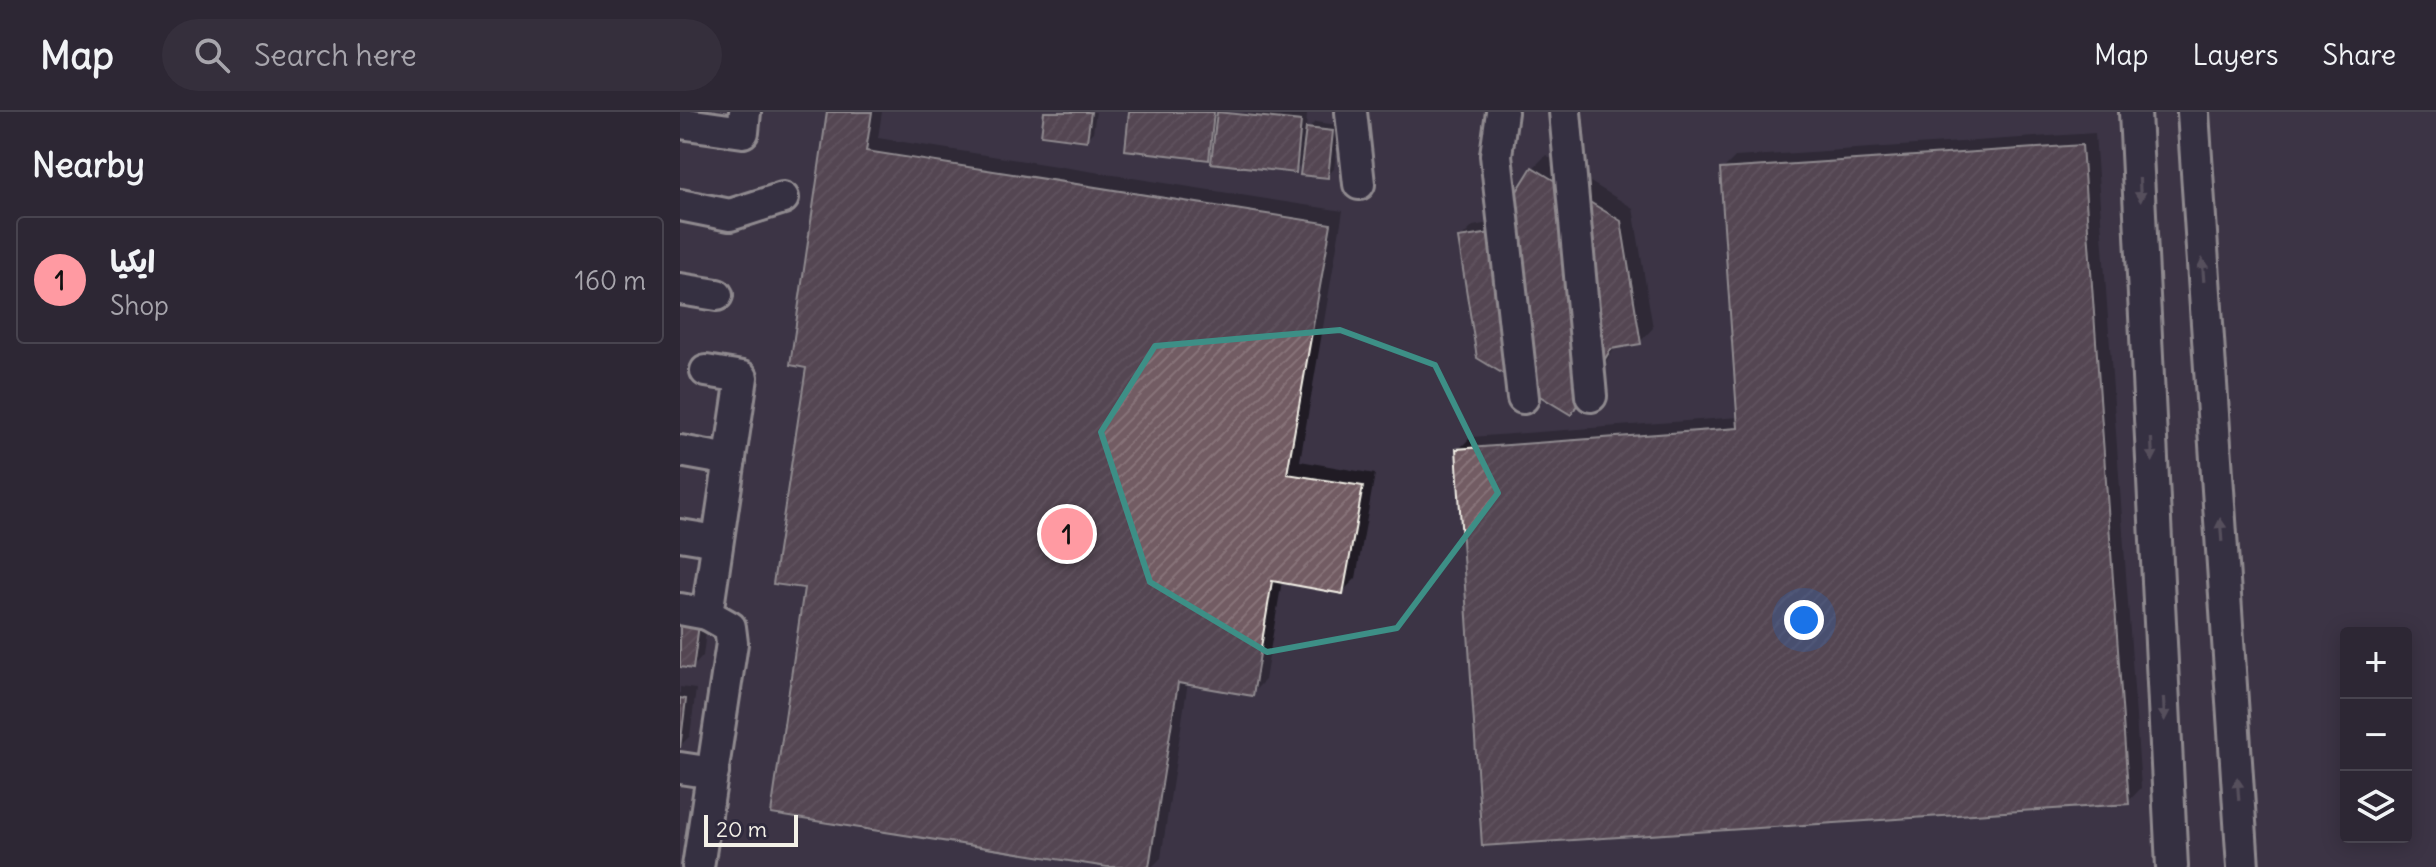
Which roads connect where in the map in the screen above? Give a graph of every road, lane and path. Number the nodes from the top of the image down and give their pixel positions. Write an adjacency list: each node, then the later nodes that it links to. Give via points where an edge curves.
1 (745, 112): 8 (street, via 743,132)
2 (1351, 112): 10 (street)
3 (1502, 112): 17 (street, via 1496,155)
4 (1565, 112): 16 (street)
5 (2135, 112): 26 (street, one-way to 26)
6 (2193, 112): 9 (street)
7 (2203, 112): 9 (street)
8 (680, 123)
9 (2195, 156): 27 (street, one-way to 9)
10 (1359, 184)
11 (783, 198): 12 (street, via 730,215)
12 (680, 205)
13 (680, 289): 14 (street)
14 (717, 295)
15 (706, 371): 19 (street, via 742,377)
16 (1591, 396)
17 (1523, 398)
18 (680, 451): 19 (street)
19 (730, 460): 21 (street)
20 (680, 535): 21 (street)
21 (717, 541): 22 (street)
22 (693, 611): 24 (street, via 730,627 732,643)
23 (680, 768): 24 (street)
24 (713, 773): 25 (street)
25 (692, 860)
26 (2172, 867)
27 (2243, 867)

